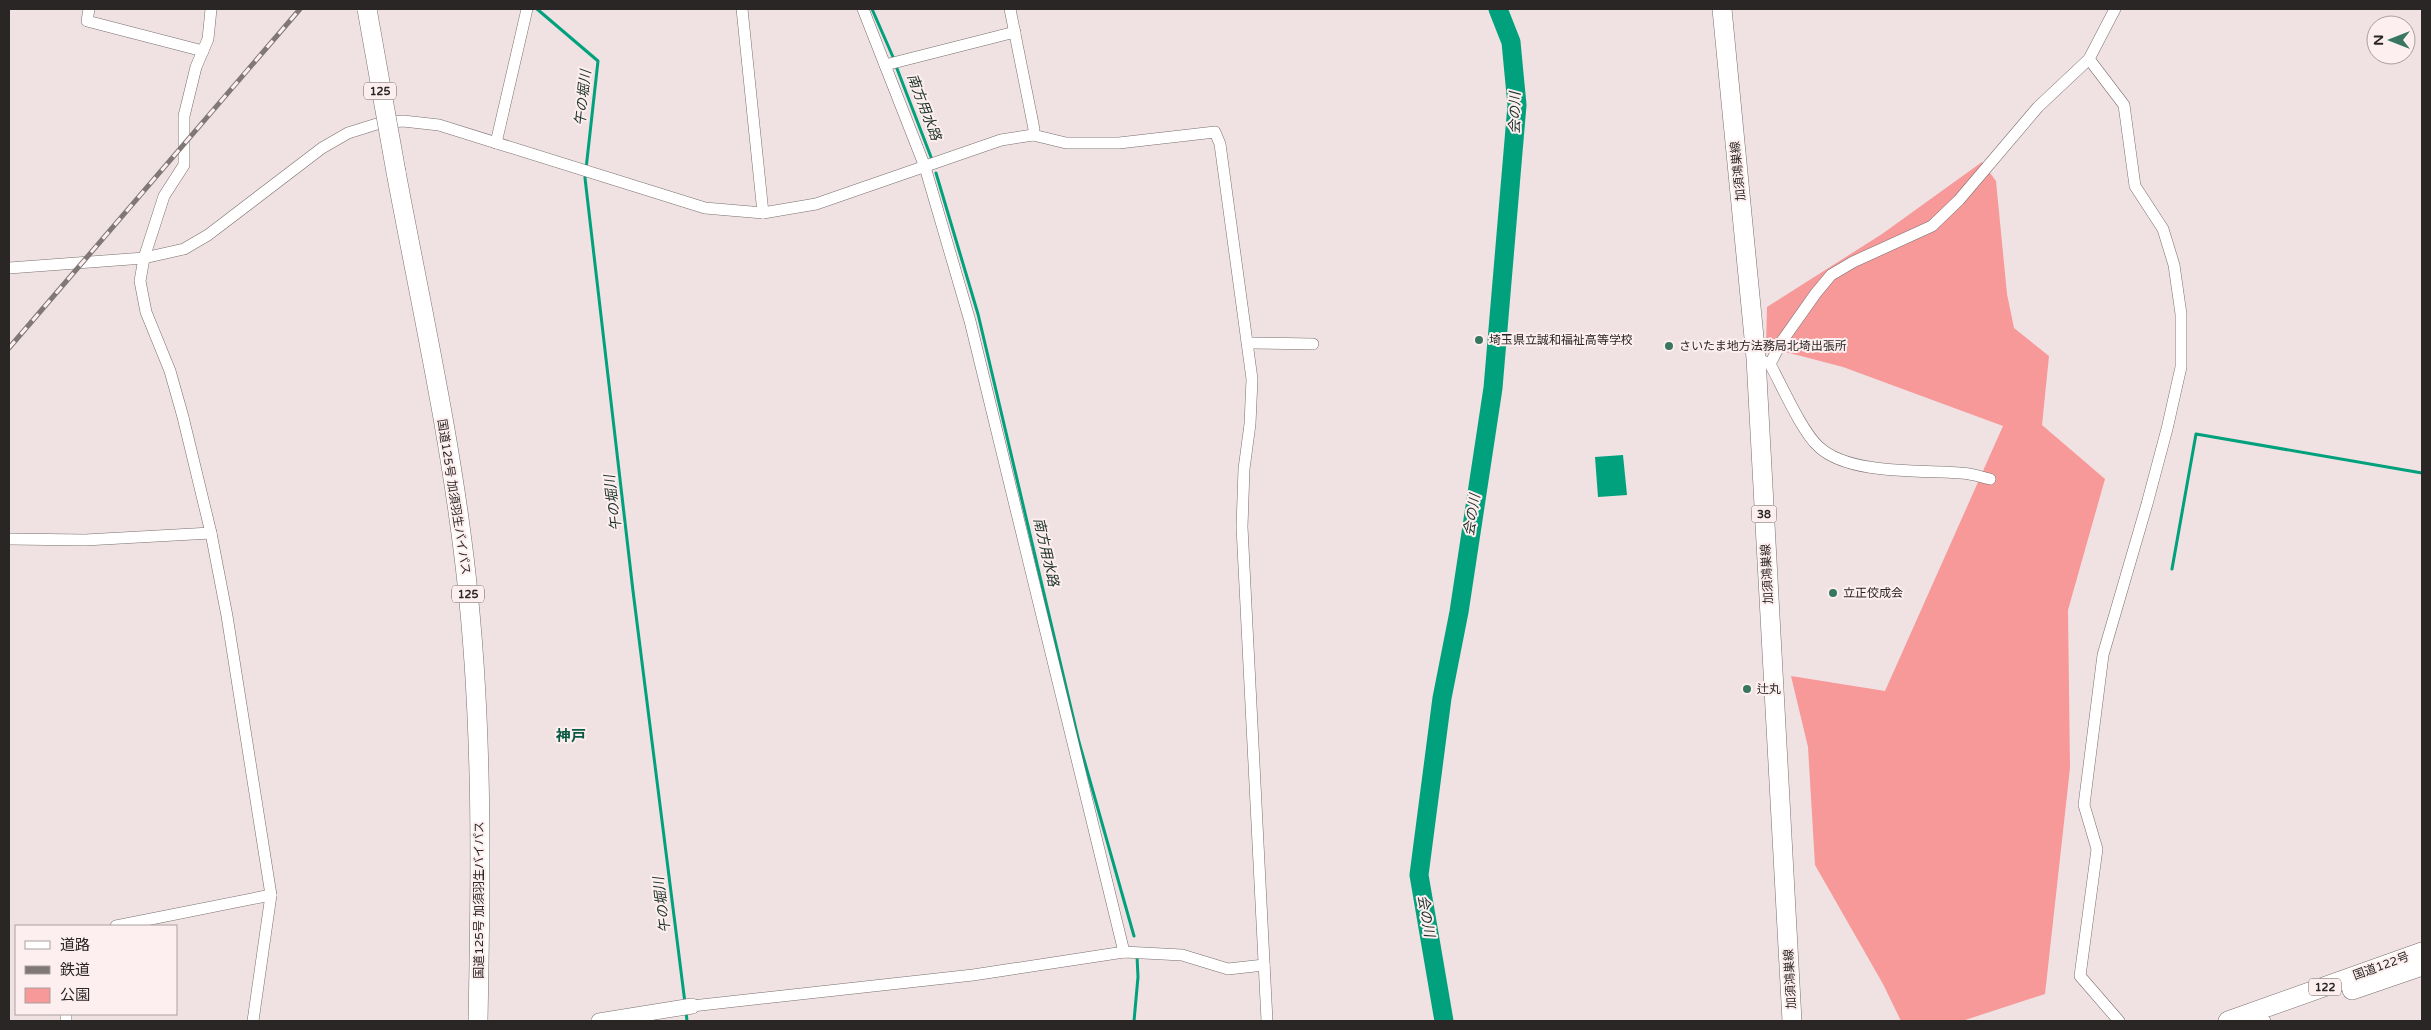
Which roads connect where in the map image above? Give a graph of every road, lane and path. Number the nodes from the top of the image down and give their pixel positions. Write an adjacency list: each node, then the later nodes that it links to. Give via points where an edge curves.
1 (88, 9): 11 (street, via 87,21)
2 (211, 9): 11 (street, via 208,39)
3 (367, 9): 35 (main road, 国道125号 加須羽生バイパス / 125, bridge, via 455,492 466,576 479,779)
4 (528, 9): 15 (street)
5 (742, 9): 17 (street)
6 (863, 9): 13 (street)
7 (1010, 9): 10 (street)
8 (1722, 9): 22 (main road, 加須鴻巣線 / 38)
9 (2116, 9): 12 (street)
10 (1015, 32): 13 (street); 14 (street)
11 (203, 51): 18 (street, via 184,116 184,165 164,196)
12 (2089, 59): 22 (street, via 2038,107 1959,200 1932,226 1831,275 1782,342); 39 (street, via 2124,104 2135,186 2163,229 2174,265 2181,314 2181,367 2167,429 2103,655 2084,805 2097,848 2080,976)
13 (885, 65): 16 (street)
14 (1033, 135): 16 (street, via 1001,140); 20 (street, via 1079,144 1119,143 1215,132 1220,144)
15 (496, 143): 17 (street, via 705,208); 18 (street, via 450,127 424,123 403,121 365,127 322,148 208,235 184,249)
16 (925, 166): 17 (street, via 816,204); 28 (street, via 970,321)
17 (763, 213)
18 (144, 258): 19 (street); 24 (street, via 140,291 173,380)
19 (9, 268)
20 (1249, 343): 21 (street); 30 (street, via 1252,379 1242,527)
21 (1313, 344)
22 (1763, 361): 23 (street, via 1819,447 1845,461 1886,469 1962,473); 38 (main road, 加須鴻巣線 / 38)
23 (1990, 480)
24 (211, 533): 25 (street, via 85,540); 26 (street)
25 (9, 539)
26 (271, 895): 27 (street); 34 (street)
27 (121, 925)
28 (1124, 952): 30 (street, via 1182,955 1228,969); 32 (street, via 973,975)
29 (2422, 952): 40 (main road, 国道122号 / 122)
30 (1264, 965): 37 (street)
31 (2422, 966): 41 (main road, 国道122号 / 122)
32 (692, 1006): 33 (street)
33 (658, 1016): 36 (street)
34 (254, 1021)
35 (478, 1021)
36 (599, 1021)
37 (1267, 1021)
38 (1792, 1021)
39 (2119, 1021)
40 (2228, 1021)
41 (2263, 1021)

